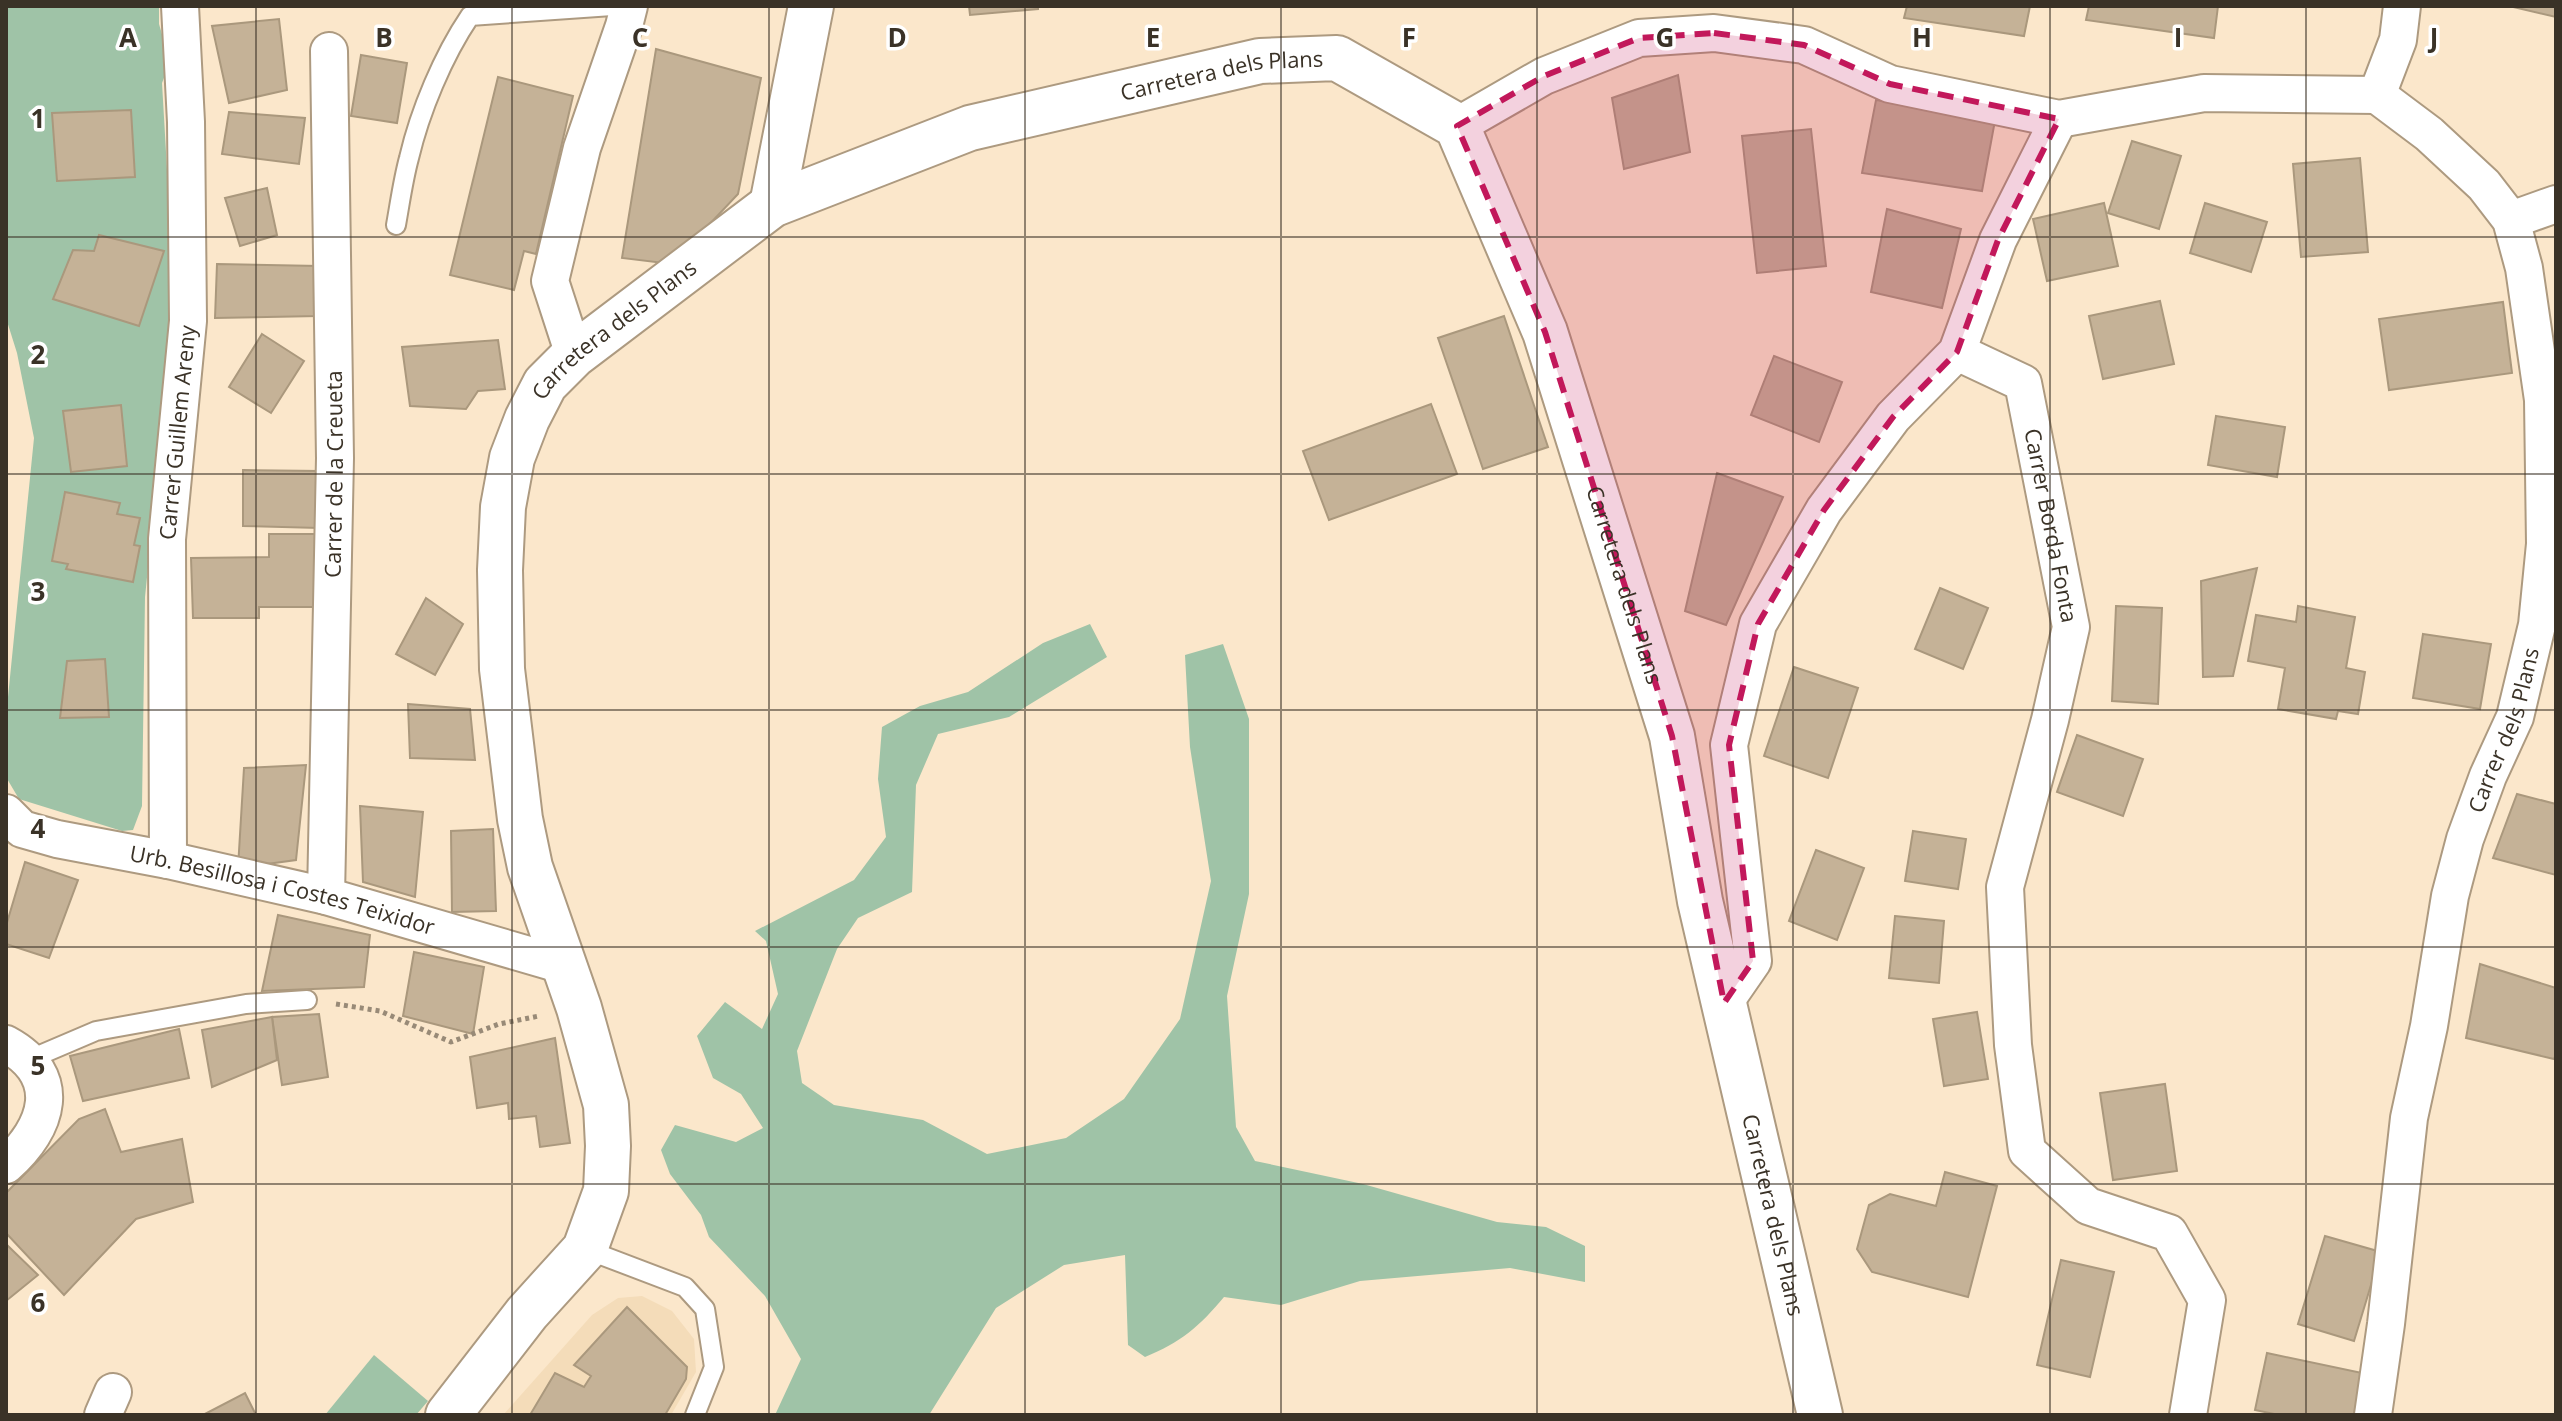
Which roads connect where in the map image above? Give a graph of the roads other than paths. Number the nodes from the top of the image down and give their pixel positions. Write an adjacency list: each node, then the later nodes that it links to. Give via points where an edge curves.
1 (180, 6): 17 (street, Carrer Guillem Areny, via 188,321 167,539)
2 (612, 6): 13 (lane, via 470,16 424,112)
3 (629, 6): 15 (street, via 582,148 550,281)
4 (811, 6): 11 (main road)
5 (2402, 6): 7 (street, via 2398,40)
6 (329, 51): 18 (street, Carrer de la Creueta, via 335,458)
7 (2377, 95): 8 (street, via 2204,93); 12 (street, Carrer dels Plans, via 2484,185)
8 (2059, 119): 9 (street, via 1890,84 1804,45 1714,33 1639,38 1544,76); 14 (street, via 1998,240)
9 (1457, 126): 11 (main road, Carretera dels Plans, via 1337,58 1260,61 970,128); 21 (main road, Carretera dels Plans, via 1545,332 1672,736 1700,901)
10 (2556, 204): 12 (street)
11 (772, 205): 15 (main road, Carretera dels Plans)
12 (2511, 220): 29 (street, Carrer dels Plans, via 2524,268 2543,400 2545,544 2537,625 2515,717 2465,839 2450,896 2409,1118)
13 (396, 225)
14 (1957, 352): 21 (street, via 1893,417 1824,510 1758,624 1729,745 1753,961); 28 (street, Carrer Borda Fonta, via 2023,383 2071,627 2005,887 2013,1045 2027,1151 2088,1206 2169,1233 2207,1300)
15 (574, 355): 19 (main road, Carretera dels Plans, via 545,384 512,458 500,570 502,669 520,819)
16 (6, 813): 17 (street, Urb. Besillosa i Costes Teixidor, via 22,829)
17 (168, 860): 18 (street, Urb. Besillosa i Costes Teixidor)
18 (326, 896): 19 (street, Urb. Besillosa i Costes Teixidor)
19 (563, 965): 24 (main road, Carretera dels Plans, via 606,1105 606,1191)
20 (307, 1000): 22 (lane, via 246,1004 96,1031)
21 (1724, 1003): 27 (main road, Carretera dels Plans)
22 (17, 1052): 23 (street, via 38,1077 44,1110 29,1143)
23 (6, 1165)
24 (585, 1249): 25 (main road); 26 (lane, via 685,1287 705,1309 714,1367)
25 (448, 1415)
26 (695, 1415)
27 (1820, 1415)
28 (2188, 1415)
29 (2373, 1415)

